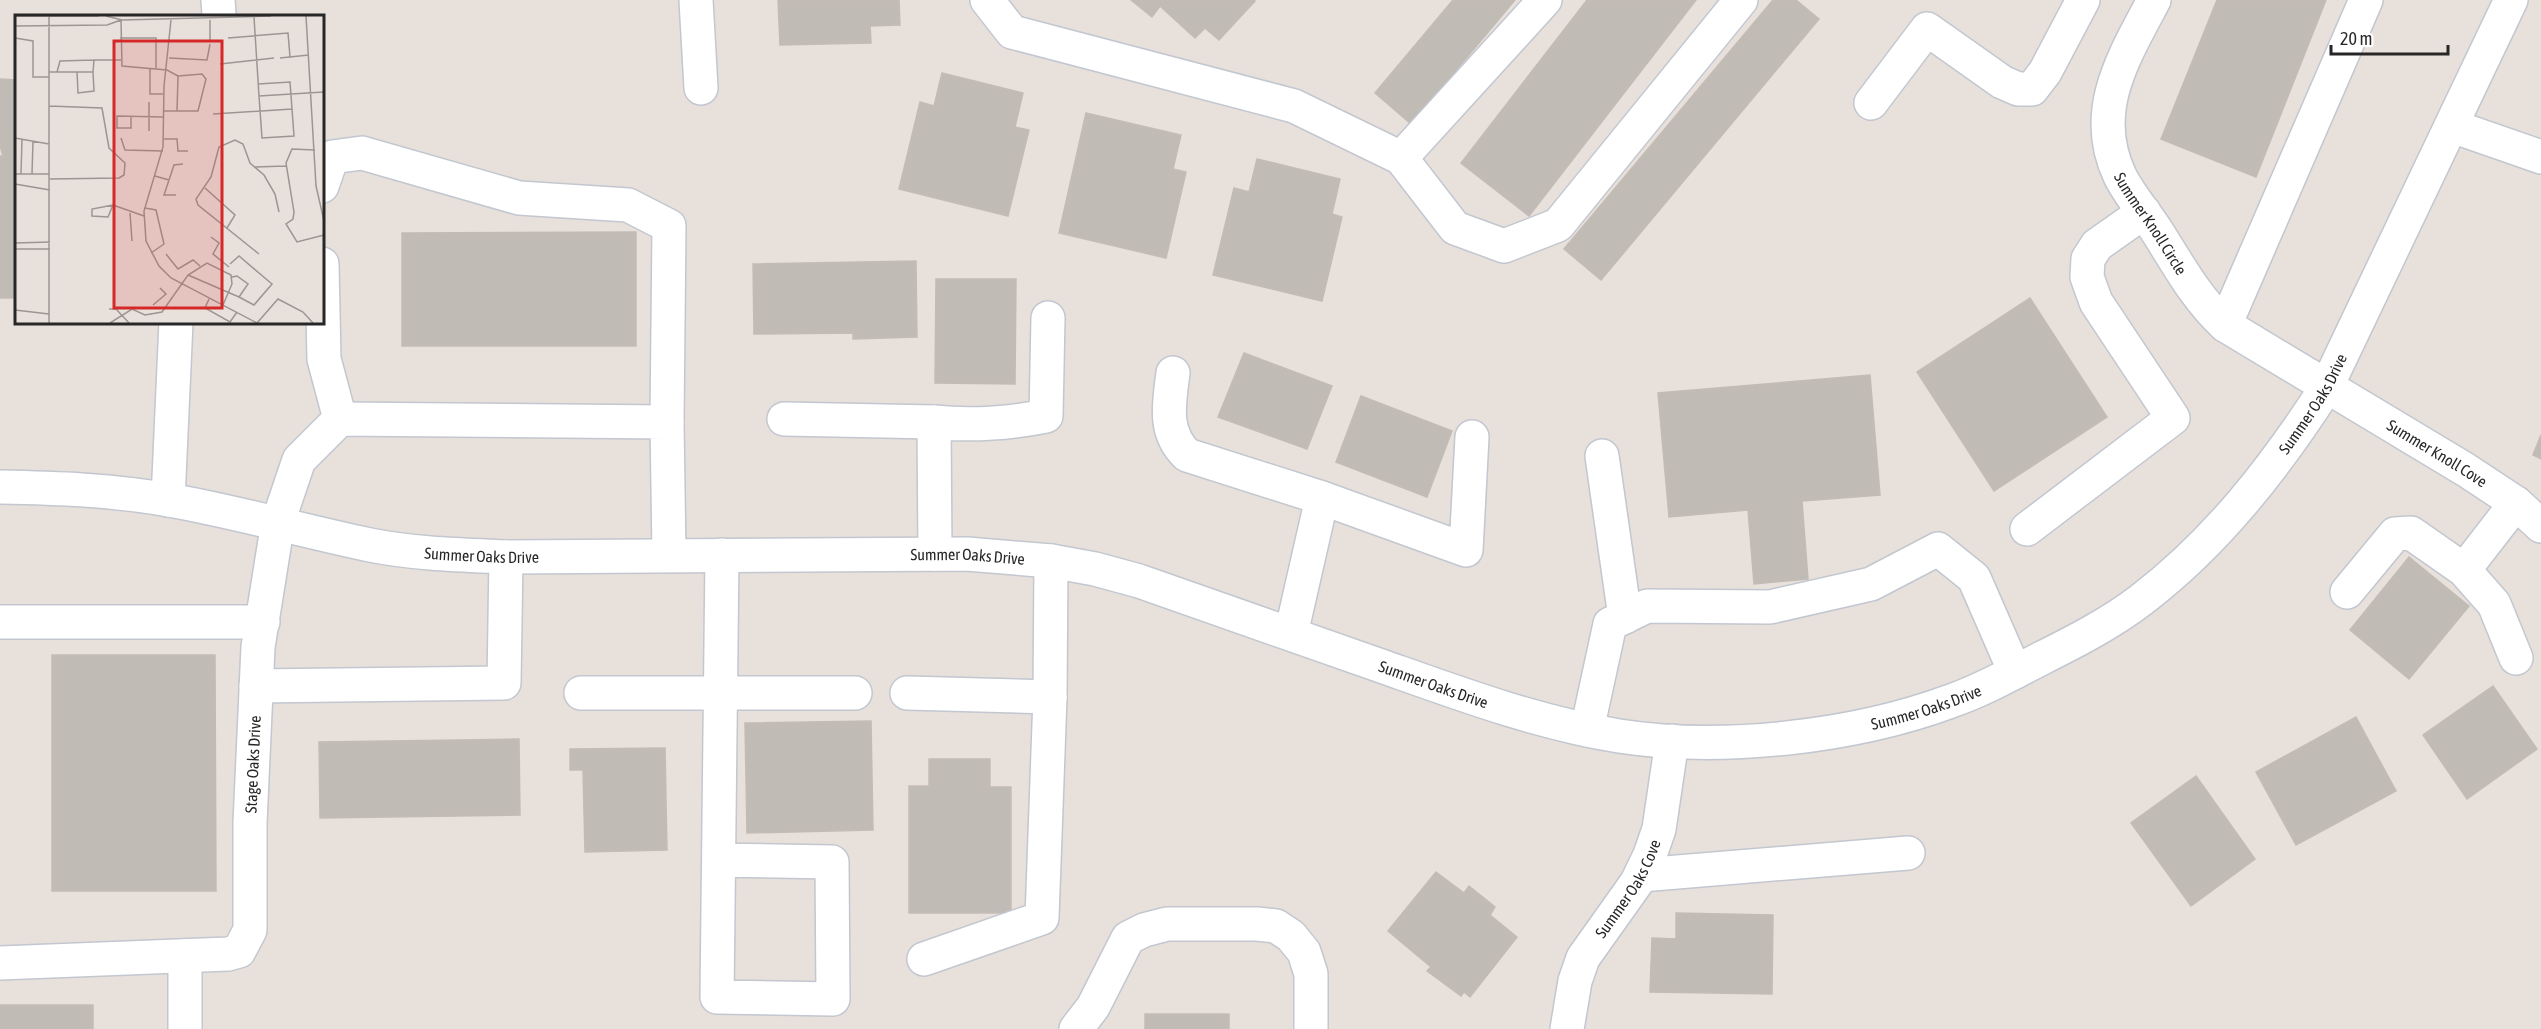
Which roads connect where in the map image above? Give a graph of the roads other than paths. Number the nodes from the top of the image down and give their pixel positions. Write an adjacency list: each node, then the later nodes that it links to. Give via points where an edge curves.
1 (696, 0): 9 (street)
2 (987, 0): 13 (street, via 1012,32 1294,106)
3 (1545, 0): 13 (street)
4 (1741, 0): 13 (street, via 1558,225 1504,246 1455,228)
5 (2083, 0): 10 (street, via 2032,89 2018,89 2002,82 1927,29)
6 (2154, 0): 15 (street, Summer Knoll Circle, via 2118,68 2107,121 2120,176)
7 (2366, 0): 19 (street)
8 (2511, 0): 11 (street, Summer Oaks Drive)
9 (701, 88)
10 (1871, 103)
11 (2452, 126): 12 (street); 21 (street, Summer Oaks Drive)
12 (2541, 157)
13 (1401, 158)
14 (324, 180): 24 (street, via 332,157 362,153 519,198 628,205 669,226)
15 (2144, 212): 19 (street, Summer Knoll Circle, via 2204,305); 34 (street, via 2097,245 2088,259 2087,277 2096,302 2173,418)
16 (1048, 318): 25 (street, via 1046,416 1021,421)
17 (176, 324): 30 (street)
18 (323, 324): 22 (street, via 324,359)
19 (2224, 325): 21 (street, Summer Knoll Circle)
20 (1173, 373): 29 (street, via 1169,421 1174,443 1187,455)
21 (2326, 388): 31 (street, Summer Knoll Cove); 47 (street, Summer Oaks Drive, via 2259,485 2195,553 2140,600 2079,639)
22 (340, 419): 24 (street); 32 (street, Stage Oaks Drive, via 299,460)
23 (784, 419): 25 (street)
24 (667, 422): 36 (street)
25 (934, 422): 35 (street)
26 (1472, 437): 29 (street, via 1466,550)
27 (1602, 456): 42 (street)
28 (0, 487): 30 (street, Summer Oaks Drive, via 80,490)
29 (1322, 498): 45 (street)
30 (168, 500): 32 (street, Summer Oaks Drive)
31 (2516, 503): 33 (street, Summer Knoll Cove); 40 (street)
32 (278, 522): 38 (street, Summer Oaks Drive, via 372,545 435,554); 44 (street, Stage Oaks Drive)
33 (2541, 526)
34 (2027, 529)
35 (935, 554): 37 (street, Summer Oaks Drive); 39 (street, Summer Oaks Drive)
36 (669, 555): 37 (street, Summer Oaks Drive); 38 (street, Summer Oaks Drive)
37 (722, 555): 50 (street)
38 (506, 557): 48 (street, via 504,683)
39 (1051, 561): 45 (street, Summer Oaks Drive, via 1139,582); 53 (street)
40 (2464, 570): 41 (street, via 2411,533 2395,534); 46 (street, via 2494,604)
41 (2347, 592)
42 (1625, 617): 47 (street, via 1647,606 1770,607 1871,584 1938,549 1974,578); 54 (street, via 1610,624)
43 (0, 622): 44 (street)
44 (263, 622): 48 (street, Stage Oaks Drive)
45 (1291, 634): 54 (street, Summer Oaks Drive, via 1537,720)
46 (2516, 658)
47 (2015, 672): 55 (street, Summer Oaks Drive, via 1955,700 1902,718 1848,730 1720,742)
48 (256, 686): 59 (street, Stage Oaks Drive, via 250,930 239,951)
49 (581, 693): 50 (street)
50 (722, 693): 51 (street); 57 (street)
51 (855, 693)
52 (907, 693): 53 (street)
53 (1050, 697): 60 (street, via 1042,918)
54 (1587, 730): 55 (street, Summer Oaks Drive)
55 (1672, 741): 58 (street, Summer Oaks Cove, via 1659,829)
56 (1908, 853): 58 (street)
57 (719, 860): 57 (street, via 717,997 833,999 832,862)
58 (1641, 875): 65 (street, Summer Oaks Cove, via 1583,958)
59 (185, 956): 61 (street, Stage Oaks Drive); 62 (street)
60 (924, 959)
61 (0, 963)
62 (185, 1029)
63 (1076, 1029): 64 (street, via 1093,1007 1128,938 1167,924 1257,924 1276,926 1291,936 1304,952 1311,974)
64 (1311, 1029)
65 (1567, 1029)

